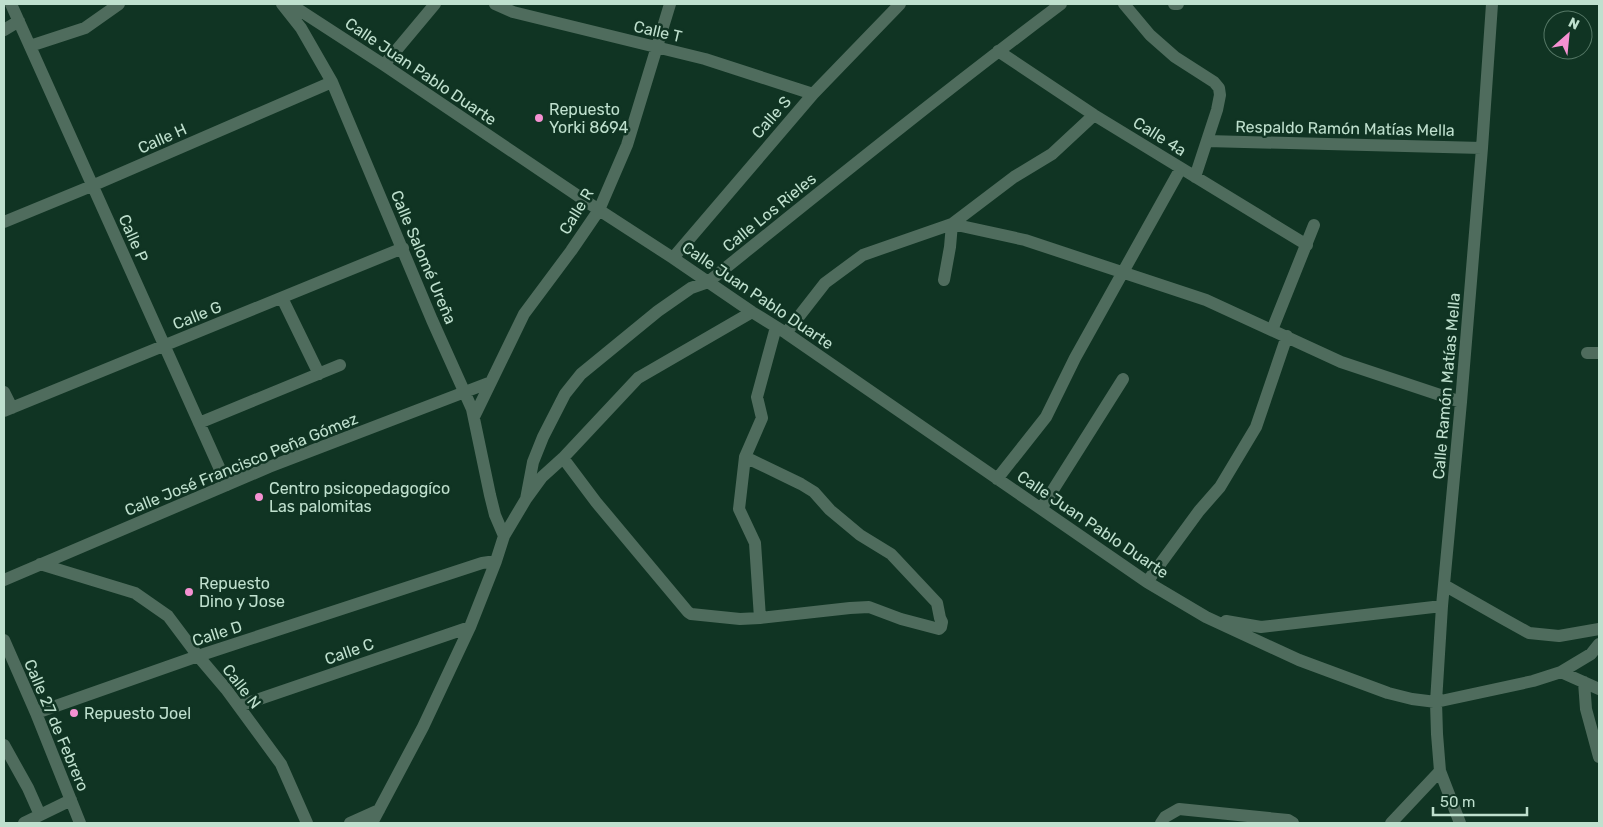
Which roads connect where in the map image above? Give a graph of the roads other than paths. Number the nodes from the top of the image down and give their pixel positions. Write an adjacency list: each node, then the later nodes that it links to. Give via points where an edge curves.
1 (11, 4): 14 (street, Calle P)
2 (119, 4): 16 (street, via 85,28)
3 (282, 4): 20 (street, Calle Salomé Ureña, via 301,28)
4 (290, 4): 19 (street, Calle Juan Pablo Duarte)
5 (435, 4): 19 (street)
6 (495, 4): 17 (street, Calle T, via 513,12)
7 (670, 4): 17 (street, Calle R)
8 (900, 4): 21 (street, Calle S)
9 (1061, 4): 18 (street, Calle Los Rieles)
10 (1124, 4): 23 (street, via 1174,57 1219,88 1217,110)
11 (1174, 4): 12 (street)
12 (1178, 4)
13 (1492, 4): 24 (street, Calle Ramón Matías Mella)
14 (19, 21): 15 (street); 16 (street, Calle P)
15 (4, 30)
16 (30, 46): 27 (street, Calle P)
17 (656, 48): 21 (street, Calle T, via 705,59); 28 (street, Calle R, via 627,145)
18 (998, 51): 22 (street, Calle 4a); 37 (street, Calle Los Rieles)
19 (384, 65): 28 (street, Calle Juan Pablo Duarte)
20 (332, 82): 27 (street, Calle H); 33 (street, Calle Salomé Ureña)
21 (813, 94): 34 (street, Calle S)
22 (1094, 115): 25 (street, Calle 4a); 30 (street, via 1052,154 1014,176)
23 (1207, 141): 24 (street, Respaldo Ramón Matías Mella); 26 (street)
24 (1482, 148): 50 (street, Calle Ramón Matías Mella)
25 (1181, 168): 26 (street, Calle 4a); 35 (street)
26 (1195, 177): 32 (street, Calle 4a)
27 (94, 185): 29 (street, Calle H); 43 (street, Calle P)
28 (599, 210): 34 (street, Calle Juan Pablo Duarte); 47 (street, Calle R, via 524,314)
29 (4, 222)
30 (952, 224): 35 (street, via 1025,240); 36 (street); 40 (street, via 863,255 825,283)
31 (1314, 225): 32 (street)
32 (1307, 245): 41 (street)
33 (403, 248): 38 (street, Calle G); 49 (street, Calle Salomé Ureña)
34 (674, 258): 37 (street, Calle Juan Pablo Duarte)
35 (1124, 272): 41 (street, via 1206,300); 56 (street, via 1046,417)
36 (944, 280)
37 (708, 282): 39 (street, Calle Juan Pablo Duarte); 58 (street, Calle Los Rieles, via 691,288 658,311 581,374 565,394 543,437 533,462)
38 (282, 298): 43 (street, Calle G); 45 (street)
39 (752, 312): 40 (street, Calle Juan Pablo Duarte); 54 (street, via 638,378)
40 (781, 330): 55 (street, via 757,397 762,418); 56 (street, Calle Juan Pablo Duarte)
41 (1272, 330): 42 (street)
42 (1287, 336): 50 (street, via 1341,362); 64 (street, via 1256,427 1220,487)
43 (164, 346): 51 (street, Calle G); 53 (street, Calle P)
44 (340, 365): 45 (street)
45 (319, 374): 53 (street)
46 (1123, 379): 59 (street)
47 (491, 382): 49 (street, Calle José Francisco Peña Gómez); 52 (street, Calle R)
48 (4, 392): 51 (street)
49 (464, 392): 52 (street, Calle Salomé Ureña); 57 (street, Calle José Francisco Peña Gómez)
50 (1461, 402): 65 (street, Calle Ramón Matías Mella)
51 (8, 410)
52 (474, 417): 60 (street, Calle Salomé Ureña, via 490,495)
53 (199, 422): 57 (street, Calle P)
54 (563, 458): 58 (street, via 542,477); 68 (street, via 688,612 698,616)
55 (745, 458): 68 (street, via 739,508 755,543); 68 (street, via 808,488 846,524 891,554 937,603 942,622 939,629 869,607)
56 (996, 479): 59 (street, Calle Juan Pablo Duarte)
57 (228, 485): 62 (street, Calle José Francisco Peña Gómez)
58 (526, 499): 60 (street)
59 (1041, 509): 64 (street, Calle Juan Pablo Duarte)
60 (504, 536): 61 (street)
61 (496, 561): 69 (street); 73 (street, Calle D)
62 (40, 564): 63 (street, Calle José Francisco Peña Gómez); 73 (street, Calle N, via 135,593 168,616)
63 (4, 580)
64 (1147, 582): 67 (street, Calle Juan Pablo Duarte)
65 (1444, 585): 66 (street, Calle Ramón Matías Mella); 70 (street, via 1529,632 1559,636)
66 (1442, 606): 67 (street, Calle Juan Pablo Duarte, via 1261,627); 77 (street, Calle Ramón Matías Mella)
67 (1206, 617): 77 (street, Calle Juan Pablo Duarte, via 1299,660 1379,690)
68 (760, 618)
69 (470, 627): 78 (street, Calle C); 84 (street)
70 (1599, 629)
71 (4, 640): 79 (street, Calle 27 de Febrero)
72 (1599, 644): 74 (street, Calle Juan Pablo Duarte, via 1591,654)
73 (198, 656): 78 (street, Calle N); 79 (street, Calle D)
74 (1561, 672): 75 (street); 77 (street, Calle Juan Pablo Duarte)
75 (1584, 682): 76 (street); 81 (street, via 1586,709)
76 (1599, 689)
77 (1436, 702): 82 (street, Calle Ramón Matías Mella)
78 (239, 706): 88 (street, Calle N, via 281,764)
79 (36, 713): 83 (street, Calle 27 de Febrero)
80 (4, 744): 85 (street)
81 (1599, 757)
82 (1440, 771): 93 (street); 94 (street, Calle Ramón Matías Mella)
83 (71, 800): 85 (street); 87 (street, Calle 27 de Febrero)
84 (379, 810): 89 (street); 90 (street)
85 (40, 815): 86 (street)
86 (24, 823)
87 (80, 823)
88 (307, 823)
89 (350, 823)
90 (372, 823)
91 (1161, 823): 92 (street, via 1179,809)
92 (1293, 823)
93 (1391, 823)
94 (1460, 823)

